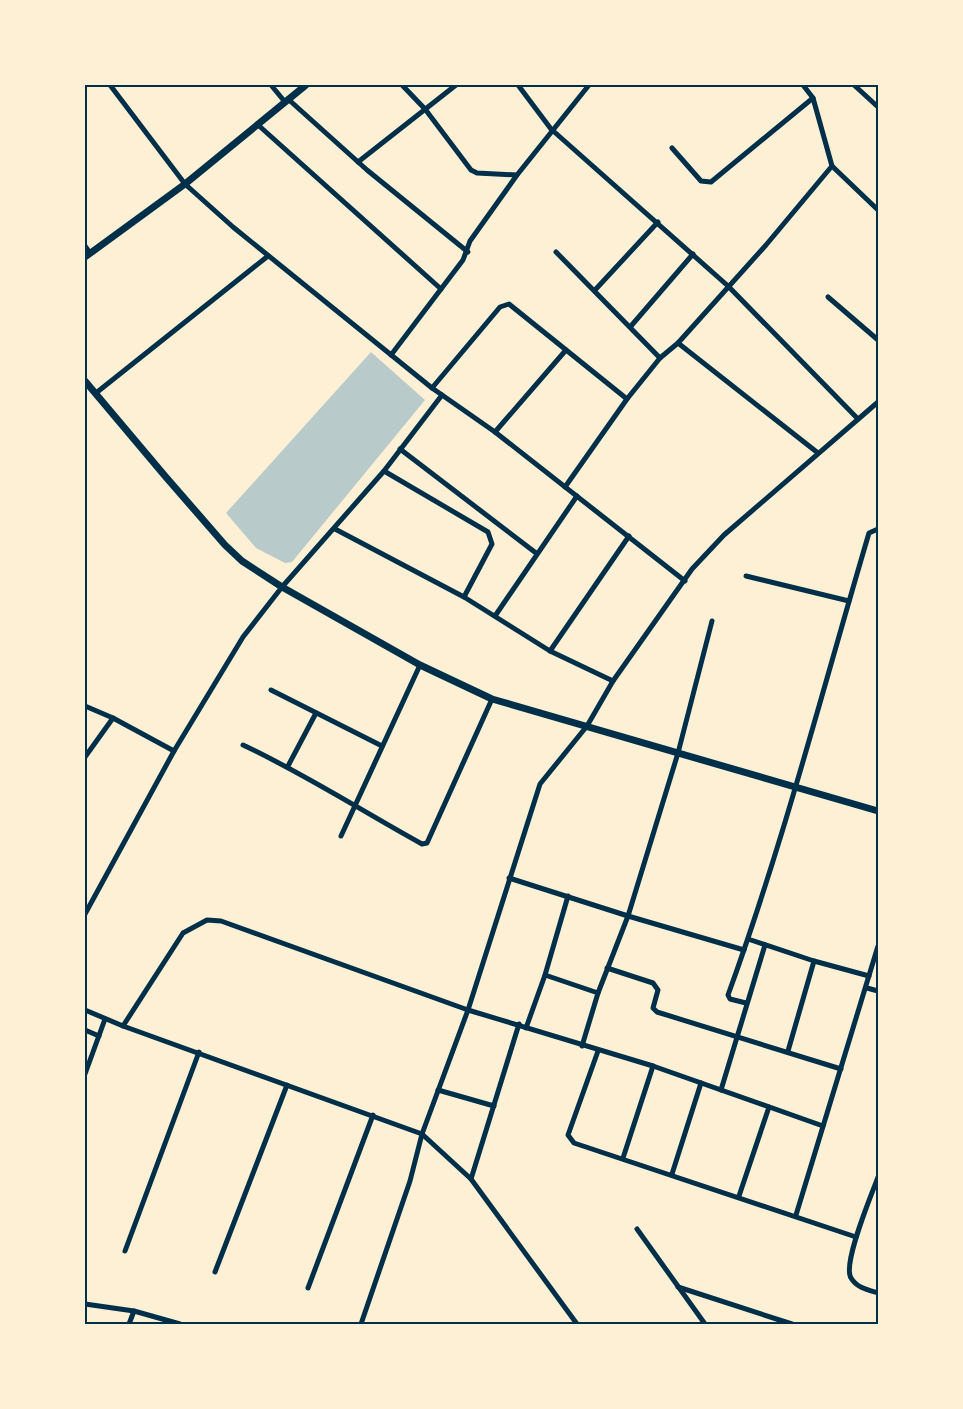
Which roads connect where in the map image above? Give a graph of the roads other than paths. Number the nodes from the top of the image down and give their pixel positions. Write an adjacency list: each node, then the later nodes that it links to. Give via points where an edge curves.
1 (110, 85): 20 (street)
2 (272, 85): 11 (street)
3 (306, 85): 11 (street)
4 (402, 85): 13 (street)
5 (456, 85): 13 (street)
6 (518, 85): 15 (street)
7 (588, 85): 15 (street)
8 (803, 85): 10 (street)
9 (854, 85): 12 (street)
10 (813, 98): 16 (street, via 711,182 701,181); 18 (street)
11 (287, 100): 14 (street); 17 (street)
12 (878, 106)
13 (425, 109): 17 (street); 19 (street, via 471,170)
14 (257, 124): 20 (street); 30 (street)
15 (551, 130): 19 (street); 22 (street)
16 (672, 148)
17 (358, 162): 24 (street)
18 (832, 166): 21 (street); 29 (street)
19 (517, 175): 24 (street, via 470,241)
20 (184, 184): 27 (street); 28 (street)
21 (878, 210)
22 (658, 222): 26 (street); 31 (street)
23 (85, 246): 27 (street)
24 (468, 252): 30 (street)
25 (556, 252): 31 (street)
26 (693, 254): 29 (street); 33 (street)
27 (88, 255)
28 (268, 256): 37 (street); 41 (street)
29 (728, 286): 35 (street); 45 (street)
30 (441, 289): 37 (street)
31 (595, 290): 33 (street)
32 (828, 297): 34 (street)
33 (631, 326): 38 (street)
34 (878, 340)
35 (678, 343): 38 (street); 48 (street)
36 (566, 350): 40 (street, via 517,309 504,305); 43 (street); 46 (street)
37 (391, 355): 40 (street)
38 (660, 358): 43 (street)
39 (85, 380): 41 (street)
40 (432, 388): 42 (street)
41 (96, 393): 58 (street, via 225,545 242,561)
42 (442, 395): 46 (street); 47 (street)
43 (628, 399): 50 (street)
44 (878, 402): 45 (street)
45 (858, 419): 48 (street)
46 (495, 432): 50 (street)
47 (400, 449): 49 (street); 55 (street)
48 (818, 453): 57 (street, via 724,535)
49 (384, 471): 52 (street); 59 (street, via 488,532 492,544)
50 (565, 487): 51 (street)
51 (577, 496): 54 (street); 55 (street)
52 (335, 529): 58 (street); 59 (street)
53 (878, 529): 60 (street, via 869,533)
54 (629, 536): 57 (street); 63 (street)
55 (536, 553): 61 (street)
56 (746, 576): 60 (street)
57 (684, 581): 65 (street)
58 (282, 587): 64 (street); 74 (street, via 243,637)
59 (464, 597): 61 (street)
60 (849, 601): 78 (street)
61 (495, 616): 63 (street)
62 (712, 621): 75 (street)
63 (550, 652): 65 (street)
64 (420, 665): 67 (street); 73 (street)
65 (613, 681): 71 (street)
66 (271, 690): 69 (street)
67 (492, 699): 71 (street); 79 (street, via 427,843 422,844)
68 (85, 706): 70 (street)
69 (316, 713): 73 (street); 77 (street)
70 (113, 718): 74 (street); 76 (street)
71 (586, 726): 75 (street); 82 (street, via 536,792)
72 (244, 745): 77 (street)
73 (382, 746): 79 (street)
74 (174, 751): 84 (street)
75 (678, 753): 78 (street); 85 (street)
76 (85, 757)
77 (288, 766): 79 (street)
78 (797, 786): 80 (street); 86 (street)
79 (354, 807): 81 (street)
80 (878, 810)
81 (340, 836)
82 (509, 878): 83 (street); 99 (street)
83 (568, 896): 85 (street); 92 (street)
84 (85, 914)
85 (628, 916): 89 (street); 91 (street)
86 (748, 939): 87 (street); 89 (street)
87 (764, 945): 90 (street); 97 (street)
88 (878, 946): 93 (street)
89 (744, 950): 97 (street, via 728,995 730,999)
90 (814, 961): 93 (street); 110 (street)
91 (607, 968): 96 (street); 106 (street, via 653,983 658,990 653,1003 657,1012)
92 (545, 974): 96 (street); 103 (street)
93 (869, 976): 94 (street)
94 (867, 988): 95 (street); 112 (street)
95 (878, 991)
96 (598, 993): 107 (street)
97 (746, 1003): 106 (street)
98 (85, 1010): 100 (street)
99 (468, 1010): 101 (street); 102 (street, via 221,921 207,920 183,933); 116 (street)
100 (105, 1019): 102 (street); 105 (street)
101 (519, 1024): 103 (street); 118 (street)
102 (123, 1026): 109 (street)
103 (526, 1028): 107 (street)
104 (85, 1030): 105 (street)
105 (99, 1036): 113 (street)
106 (738, 1036): 110 (street); 117 (street)
107 (582, 1046): 108 (street)
108 (598, 1051): 111 (street); 123 (street, via 568,1135 571,1140)
109 (199, 1052): 115 (street); 131 (street)
110 (788, 1052): 112 (street)
111 (653, 1066): 114 (street); 123 (street)
112 (841, 1069): 121 (street)
113 (85, 1074)
114 (701, 1082): 117 (street); 124 (street)
115 (287, 1085): 120 (street); 132 (street)
116 (438, 1090): 118 (street); 122 (street)
117 (721, 1090): 119 (street)
118 (494, 1106): 126 (street)
119 (769, 1107): 121 (street); 127 (street)
120 (373, 1115): 122 (street); 134 (street)
121 (823, 1126): 128 (street)
122 (422, 1134): 126 (street); 140 (street, via 410,1181)
123 (623, 1158): 124 (street)
124 (672, 1174): 127 (street)
125 (878, 1176): 130 (street)
126 (471, 1179): 141 (street)
127 (739, 1196): 128 (street)
128 (796, 1215): 130 (street)
129 (637, 1229): 133 (street)
130 (856, 1237): 135 (street, via 848,1267 850,1276 858,1285)
131 (125, 1251)
132 (215, 1272)
133 (678, 1287): 142 (street); 143 (street)
134 (308, 1288)
135 (878, 1293)
136 (85, 1304): 137 (street)
137 (134, 1311): 138 (street); 139 (street)
138 (130, 1324)
139 (180, 1324)
140 (361, 1324)
141 (577, 1324)
142 (705, 1324)
143 (792, 1324)

